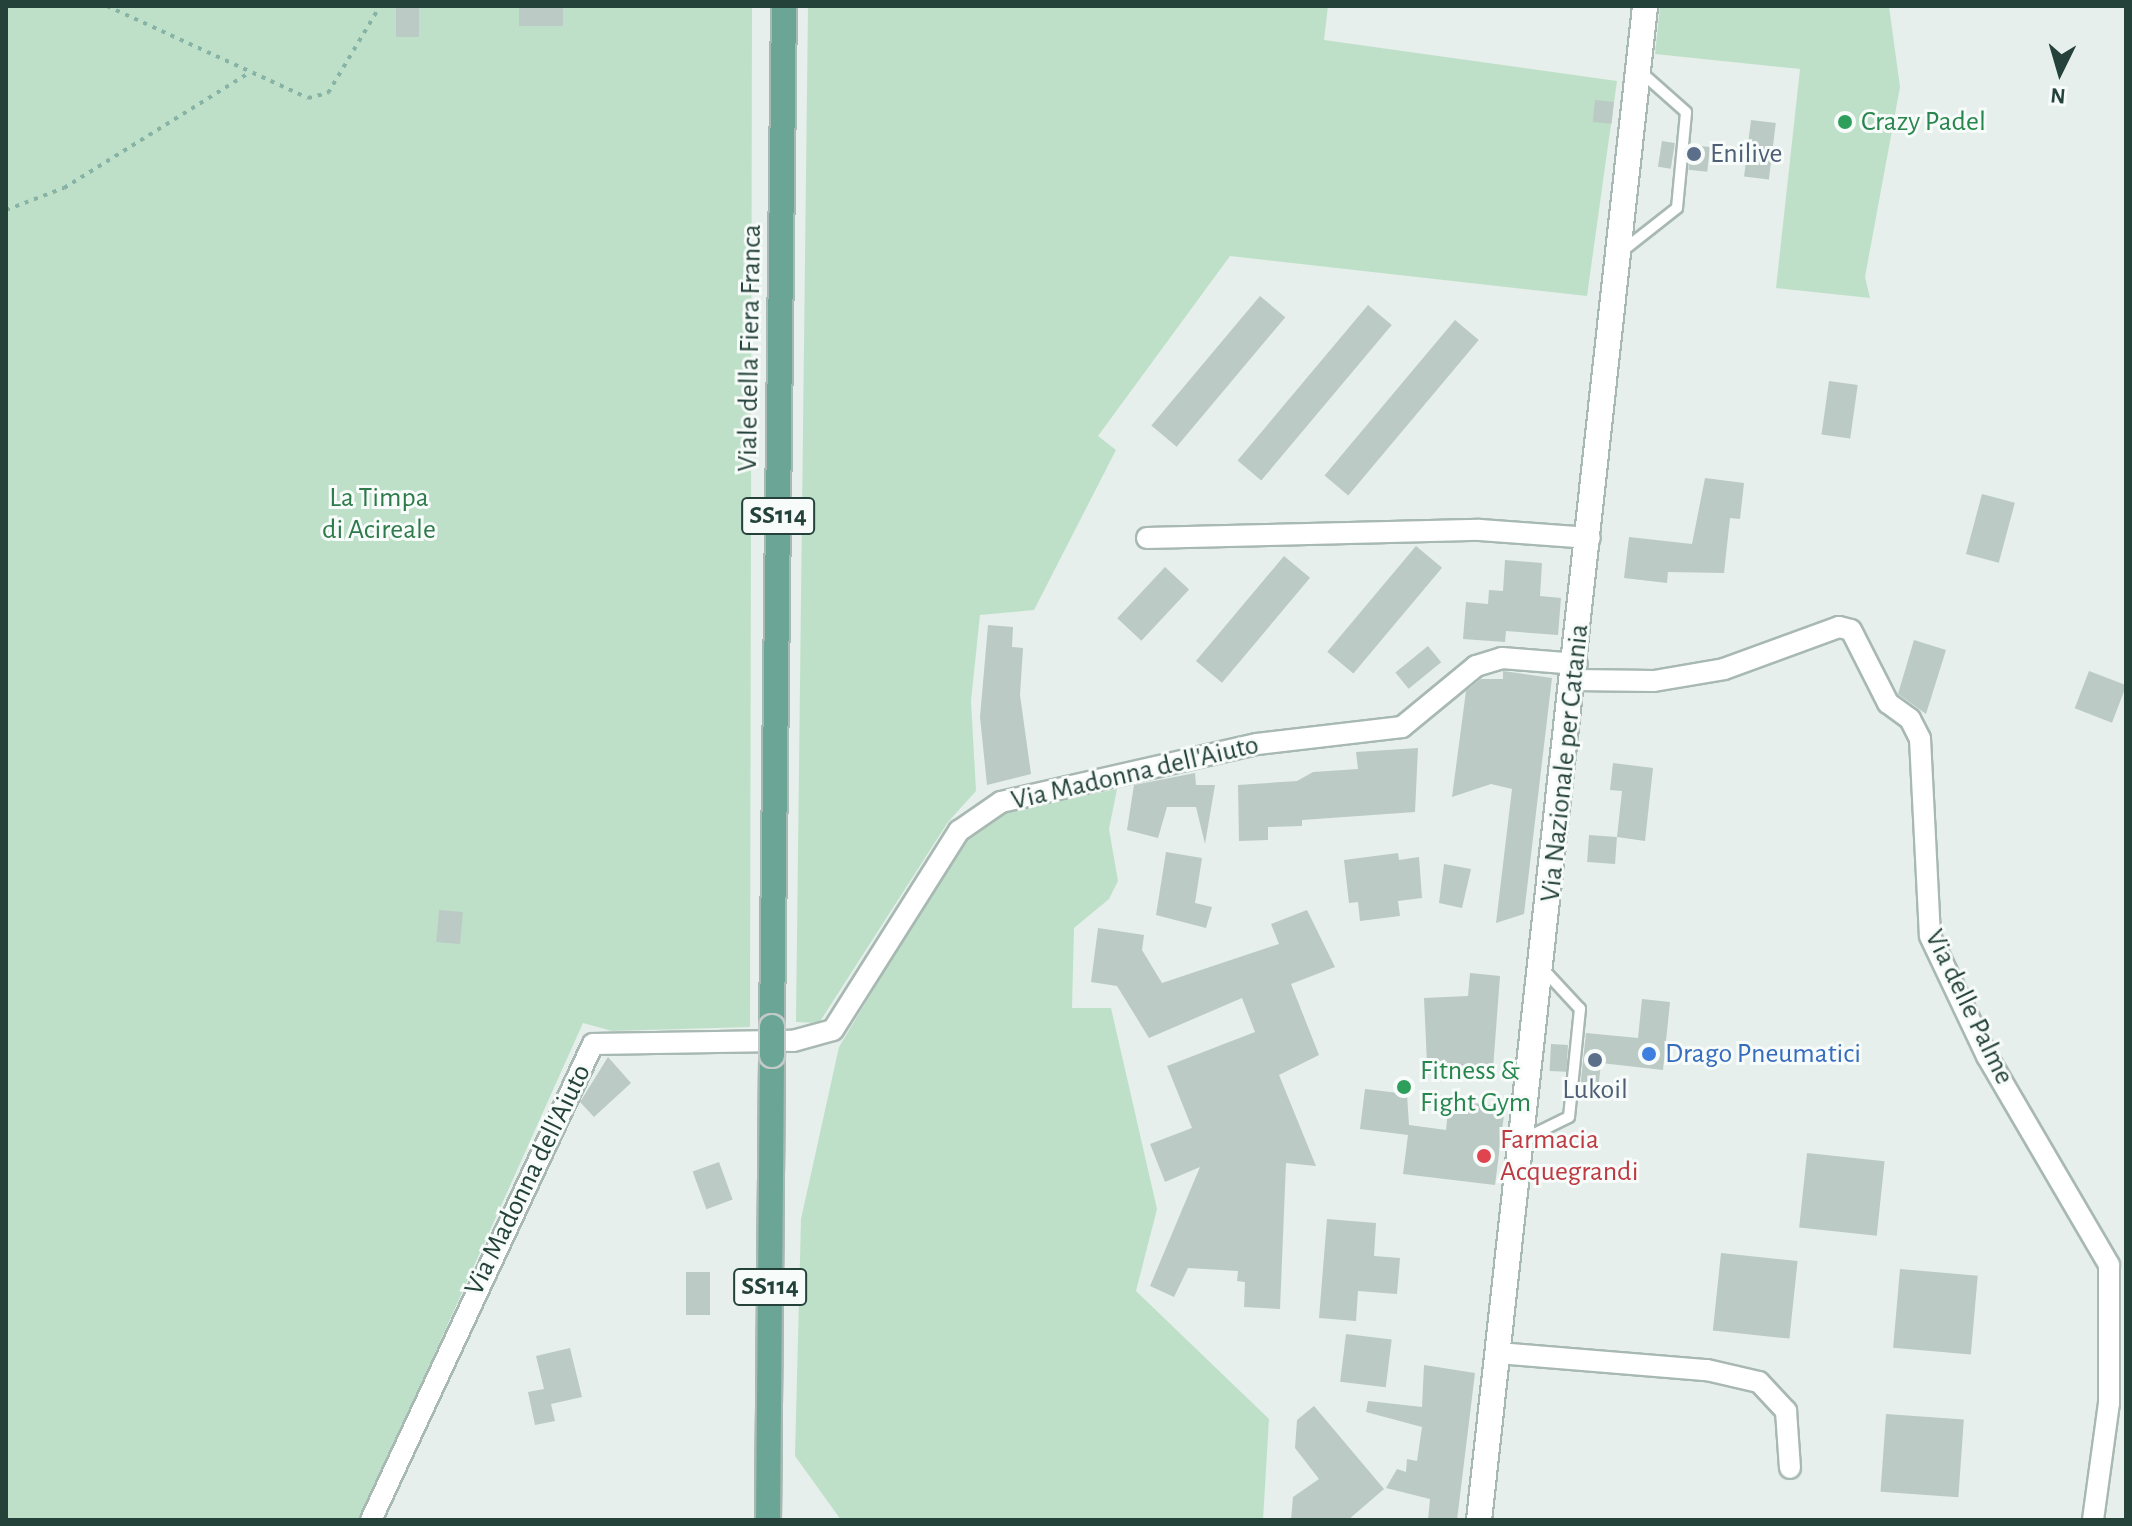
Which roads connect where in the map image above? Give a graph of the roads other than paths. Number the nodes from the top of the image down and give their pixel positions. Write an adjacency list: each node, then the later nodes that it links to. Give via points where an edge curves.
1 (784, 6): 13 (main road, Viale della Fiera Franca / SS114, bridge)
2 (1645, 6): 3 (main road, Via Nazionale per Catania)
3 (1638, 70): 4 (main road, Via Nazionale per Catania); 4 (lane, via 1686,112 1677,208)
4 (1620, 254): 6 (main road, Via Nazionale per Catania)
5 (1147, 538): 6 (street, via 1480,530)
6 (1590, 538): 7 (main road, Via Nazionale per Catania)
7 (1576, 672): 8 (main road, Via Nazionale per Catania); 12 (street, Via Madonna dell'Aiuto, via 1502,658 1476,666 1402,727 1257,744 1001,802 959,831 833,1030 793,1041 593,1044); 15 (street, Via delle Palme, via 1654,681 1724,669 1839,627 1851,630 1888,703 1910,719 1920,739 1930,936 1987,1056 2109,1265 2109,1403)
8 (1542, 968): 9 (main road, Via Nazionale per Catania); 9 (lane, via 1580,1009 1569,1117)
9 (1522, 1140): 10 (main road, Via Nazionale per Catania)
10 (1498, 1353): 11 (street, via 1707,1370 1759,1382 1786,1411); 14 (main road, Via Nazionale per Catania)
11 (1790, 1468)
12 (371, 1520)
13 (768, 1520)
14 (1479, 1520)
15 (2093, 1520)

